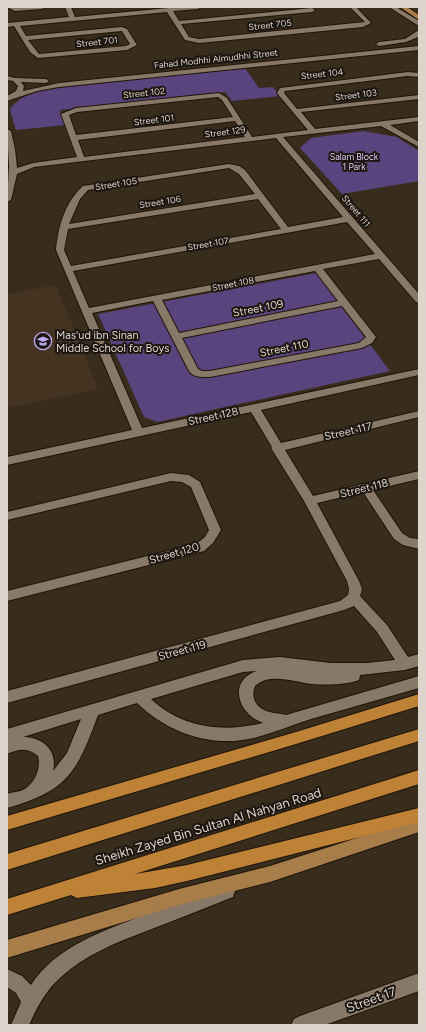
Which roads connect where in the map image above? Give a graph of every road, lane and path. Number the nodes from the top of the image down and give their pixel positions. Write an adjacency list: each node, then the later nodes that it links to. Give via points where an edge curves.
1 (9, 7): 2 (street)
2 (42, 7)
3 (68, 7): 15 (street)
4 (120, 7): 12 (street)
5 (198, 7): 9 (street)
6 (258, 7): 13 (street)
7 (353, 7): 16 (street, Street 705, via 368,23 199,41 187,39)
8 (392, 7): 10 (street)
9 (169, 10): 12 (street); 16 (street, Street 705)
10 (402, 10): 14 (main road); 18 (street); 20 (street)
11 (313, 11): 13 (street)
12 (125, 14): 15 (street)
13 (264, 15): 16 (street)
14 (419, 18)
15 (73, 19): 17 (street)
16 (177, 23)
17 (16, 24): 19 (street); 21 (street, Street 701)
18 (419, 24)
19 (7, 25)
20 (419, 31): 23 (street, via 416,36 406,40)
21 (24, 38): 21 (street, Street 701, via 34,54 41,56 127,48 134,44 122,29)
22 (419, 42): 23 (street, Fahad Modhhi Almudhhi Street)
23 (363, 48): 26 (street, Fahad Modhhi Almudhhi Street)
24 (419, 49): 32 (street, Fahad Modhhi Almudhhi Street)
25 (240, 59): 26 (street)
26 (251, 59): 28 (street, Fahad Modhhi Almudhhi Street)
27 (149, 68): 28 (street)
28 (127, 72): 32 (street, Fahad Modhhi Almudhhi Street)
29 (419, 75): 35 (street, Street 104, via 282,89 280,93)
30 (7, 78): 31 (street, Fahad Modhhi Almudhhi Street)
31 (15, 80): 32 (street, Fahad Modhhi Almudhhi Street); 34 (street, via 21,89)
32 (74, 81): 34 (street, Fahad Modhhi Almudhhi Street)
33 (419, 97): 35 (street, Street 103)
34 (10, 98)
35 (295, 111): 40 (street, Street 104)
36 (419, 118): 38 (street, Street 129)
37 (236, 119): 42 (street, Street 101); 42 (street, Street 102, via 219,95 76,110 65,114); 43 (street, Street 102)
38 (382, 123): 40 (street, Street 129); 44 (street)
39 (7, 131): 46 (street)
40 (313, 131): 41 (street, Street 129)
41 (277, 135): 43 (street, Street 129); 51 (street, Street 111)
42 (73, 138): 45 (street, Street 102)
43 (250, 139): 45 (street, Street 129)
44 (419, 146)
45 (80, 159): 47 (street, Street 129)
46 (14, 160): 47 (street, Street 129); 48 (street)
47 (33, 165): 48 (street, Street 129)
48 (14, 172): 50 (street)
49 (259, 196): 52 (street, Street 106); 52 (street, Street 105, via 242,172 229,166 86,188 79,192); 53 (street, Street 105)
50 (7, 200)
51 (349, 219): 53 (street, Street 107); 54 (street, Street 111)
52 (64, 227): 56 (street, Street 105, via 60,250)
53 (286, 230): 56 (street, Street 107)
54 (380, 256): 55 (street, Street 108); 58 (street, Street 111)
55 (318, 268): 57 (street, Street 108); 59 (street, Street 110)
56 (67, 269): 60 (street, Street 105)
57 (156, 298): 60 (street, Street 108); 61 (street, Street 110)
58 (419, 300)
59 (345, 303): 61 (street, Street 109); 61 (street, Street 110, via 371,337 362,345 200,374 194,371)
60 (87, 311): 65 (street, Street 105)
61 (176, 336)
62 (419, 372): 63 (street, Street 128)
63 (254, 408): 65 (street, Street 128); 66 (street)
64 (419, 414): 66 (street, Street 117)
65 (138, 432): 67 (street, Street 128)
66 (277, 448): 70 (street)
67 (7, 461)
68 (419, 475): 69 (street, Street 118)
69 (366, 488): 70 (street, Street 118); 72 (street, via 398,536 407,542)
70 (310, 501): 74 (street, via 355,586)
71 (7, 516): 73 (street, Street 120, via 171,478 185,478 196,485 214,530 210,540 200,548)
72 (419, 544)
73 (7, 596)
74 (354, 598): 76 (street, via 378,621); 79 (street, Street 119, via 344,605)
75 (419, 660): 76 (street)
76 (405, 664): 77 (street)
77 (386, 667): 80 (street, via 349,670 280,663 255,664); 83 (street, via 362,675 336,678 269,673 257,676 246,690 249,706 266,718)
78 (419, 682): 83 (street)
79 (7, 697)
80 (140, 697): 82 (street); 83 (street, via 169,721 207,734 249,732)
81 (419, 700): 91 (highway)
82 (92, 710): 84 (street); 88 (street, via 69,766 52,782)
83 (285, 721)
84 (7, 735)
85 (419, 735): 93 (highway, Sheikh Zayed Bin Sultan Al Nahyan Road)
86 (7, 747): 88 (street, via 25,742 37,746 46,758 46,769 41,781)
87 (419, 777): 95 (highway, Sheikh Zayed Bin Sultan Al Nahyan Road)
88 (30, 794): 89 (street)
89 (7, 801)
90 (419, 815): 95 (highway, via 155,880)
91 (7, 823)
92 (419, 825): 94 (main road)
93 (7, 862)
94 (270, 874): 97 (main road, via 179,897); 100 (street, via 82,949 56,968)
95 (42, 895): 96 (highway, Sheikh Zayed Bin Sultan Al Nahyan Road)
96 (7, 907)
97 (7, 949)
98 (7, 978): 100 (street, via 20,985)
99 (419, 982): 102 (street, Street 17)
100 (30, 1002): 101 (street)
101 (20, 1025)
102 (300, 1025)

